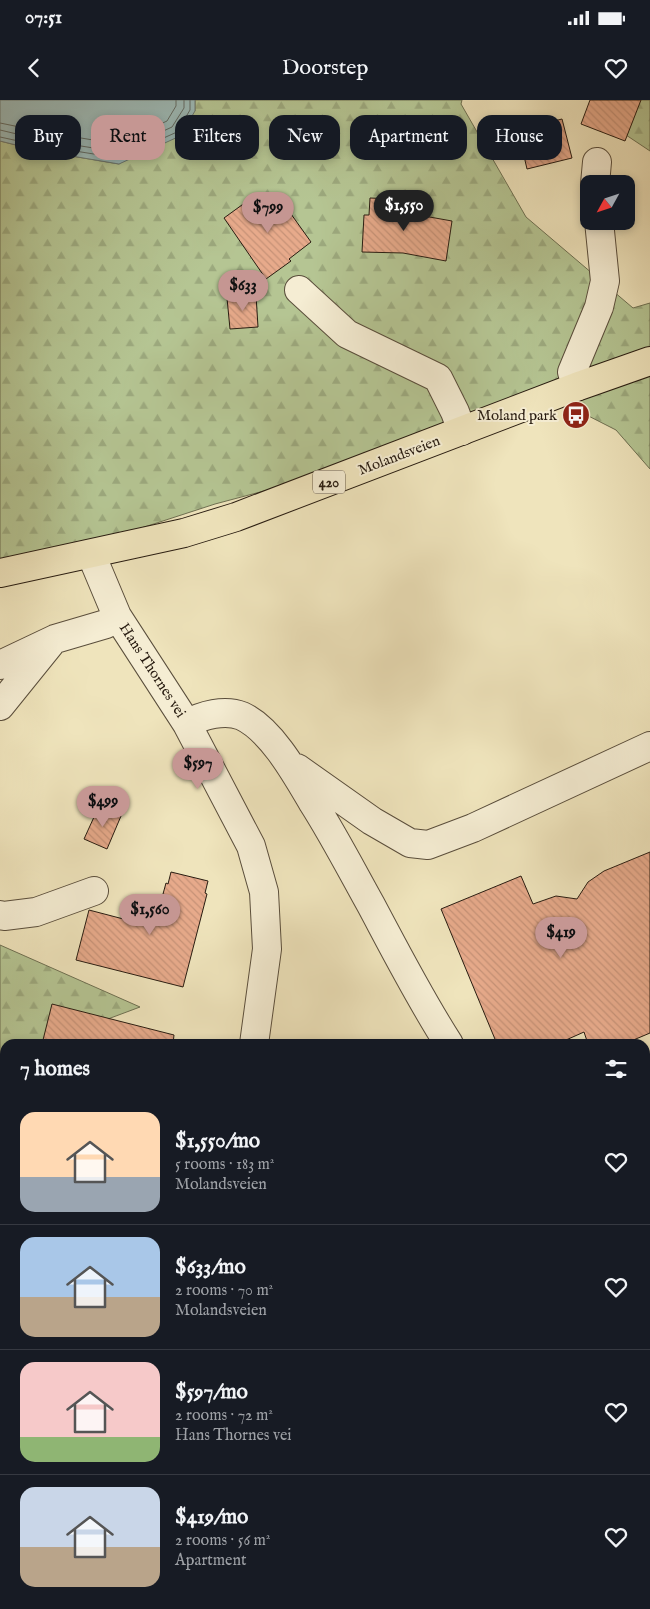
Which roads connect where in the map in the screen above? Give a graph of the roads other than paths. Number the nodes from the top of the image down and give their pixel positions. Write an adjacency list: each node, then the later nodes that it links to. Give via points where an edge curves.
1 (600, 230): 4 (street, via 605,281 599,306 572,372)
2 (299, 290): 5 (street, via 347,334 438,378)
3 (650, 361): 4 (main road, Molandsveien / 420)
4 (576, 387): 5 (main road, Molandsveien / 420)
5 (462, 432): 6 (main road, Molandsveien / 420, via 236,518)
6 (90, 554): 7 (main road, Molandsveien / 420); 8 (street, Hans Thornes vei)
7 (0, 573)
8 (117, 616): 9 (street, via 106,624); 12 (street, Hans Thornes vei)
9 (55, 639): 10 (street); 11 (street)
10 (0, 665)
11 (0, 706)
12 (188, 724): 14 (street, via 198,718 222,713 241,716 261,730); 17 (street, Hans Thornes vei, via 251,846 264,892 267,949)
13 (650, 746): 14 (street, via 473,828 428,845 410,843 387,830)
14 (290, 763): 18 (street)
15 (94, 891): 16 (street, via 36,912)
16 (0, 915)
17 (255, 1039)
18 (446, 1039)

